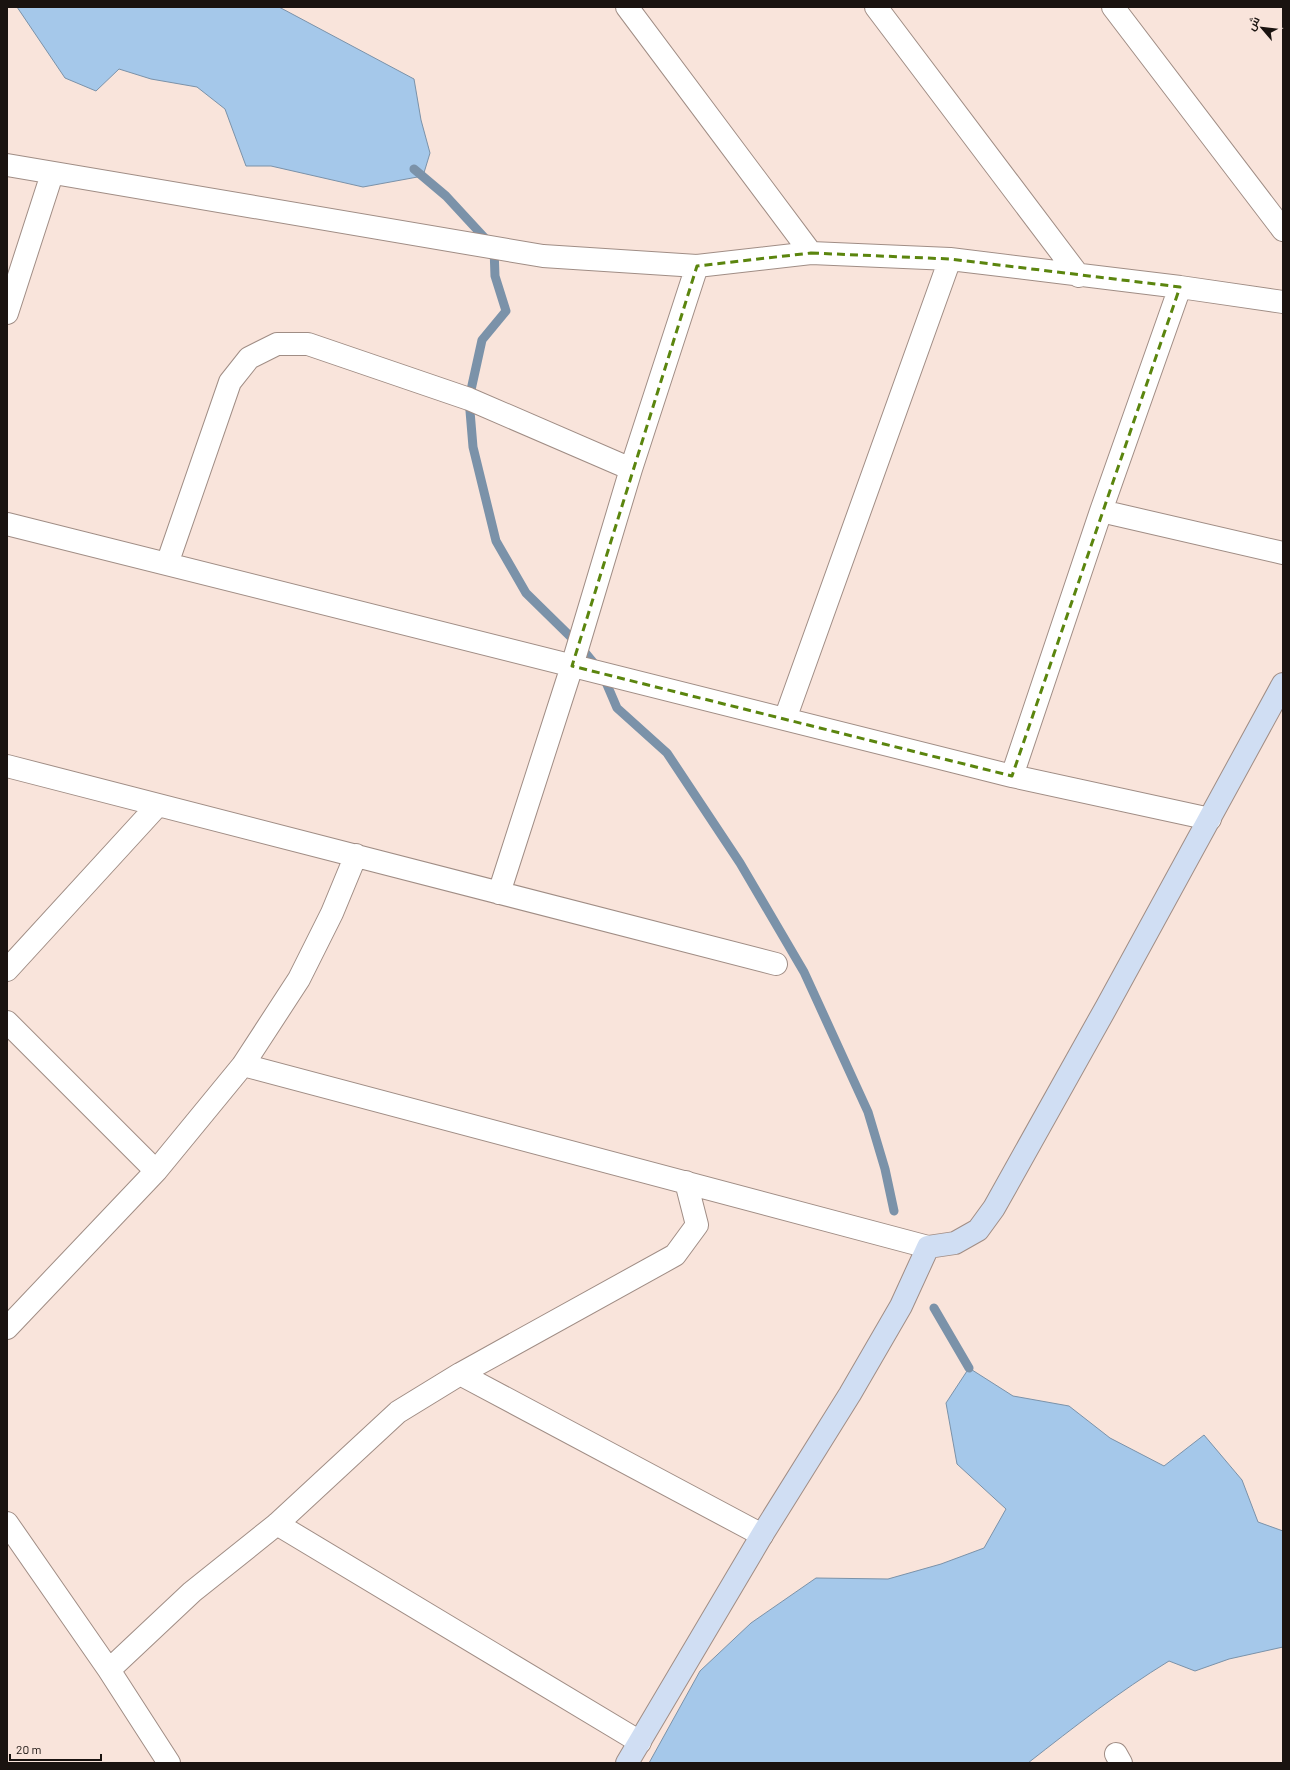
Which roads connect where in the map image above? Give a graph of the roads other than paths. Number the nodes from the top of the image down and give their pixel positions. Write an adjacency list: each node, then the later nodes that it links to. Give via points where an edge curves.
1 (626, 7): 7 (street)
2 (876, 7): 10 (street)
3 (1113, 7): 6 (street)
4 (7, 165): 5 (street)
5 (52, 174): 9 (street, via 543,256); 13 (street)
6 (1283, 230)
7 (811, 253): 8 (street); 9 (street)
8 (950, 259): 10 (street); 21 (street)
9 (697, 266): 14 (street)
10 (1079, 276): 11 (street)
11 (1180, 287): 12 (street); 15 (street)
12 (1283, 302)
13 (7, 313)
14 (631, 469): 18 (street, via 469,399 308,344 277,344 249,358 230,382); 19 (street)
15 (1101, 512): 17 (street); 23 (street)
16 (7, 524): 18 (street)
17 (1283, 554)
18 (167, 564): 19 (street)
19 (572, 666): 21 (street); 27 (street)
20 (1281, 693): 25 (street)
21 (785, 719): 23 (street)
22 (7, 766): 24 (street)
23 (1012, 776): 25 (street)
24 (158, 805): 26 (street); 29 (street)
25 (1210, 819): 34 (street, via 994,1208 978,1230 955,1243)
26 (356, 855): 27 (street); 31 (street, via 332,913 299,979)
27 (499, 893): 28 (street)
28 (776, 964)
29 (7, 970)
30 (7, 1022): 32 (street)
31 (243, 1065): 32 (street); 33 (street)
32 (156, 1171): 35 (street)
33 (686, 1182): 34 (street); 36 (street, via 697,1225 675,1255)
34 (928, 1247): 39 (street, via 901,1306 854,1388)
35 (7, 1328)
36 (460, 1374): 38 (street, via 398,1412); 39 (street)
37 (7, 1523): 40 (street)
38 (277, 1524): 40 (street, via 192,1592); 41 (street)
39 (762, 1535): 41 (street)
40 (109, 1670): 42 (street)
41 (640, 1742): 43 (street)
42 (169, 1763)
43 (627, 1763)

